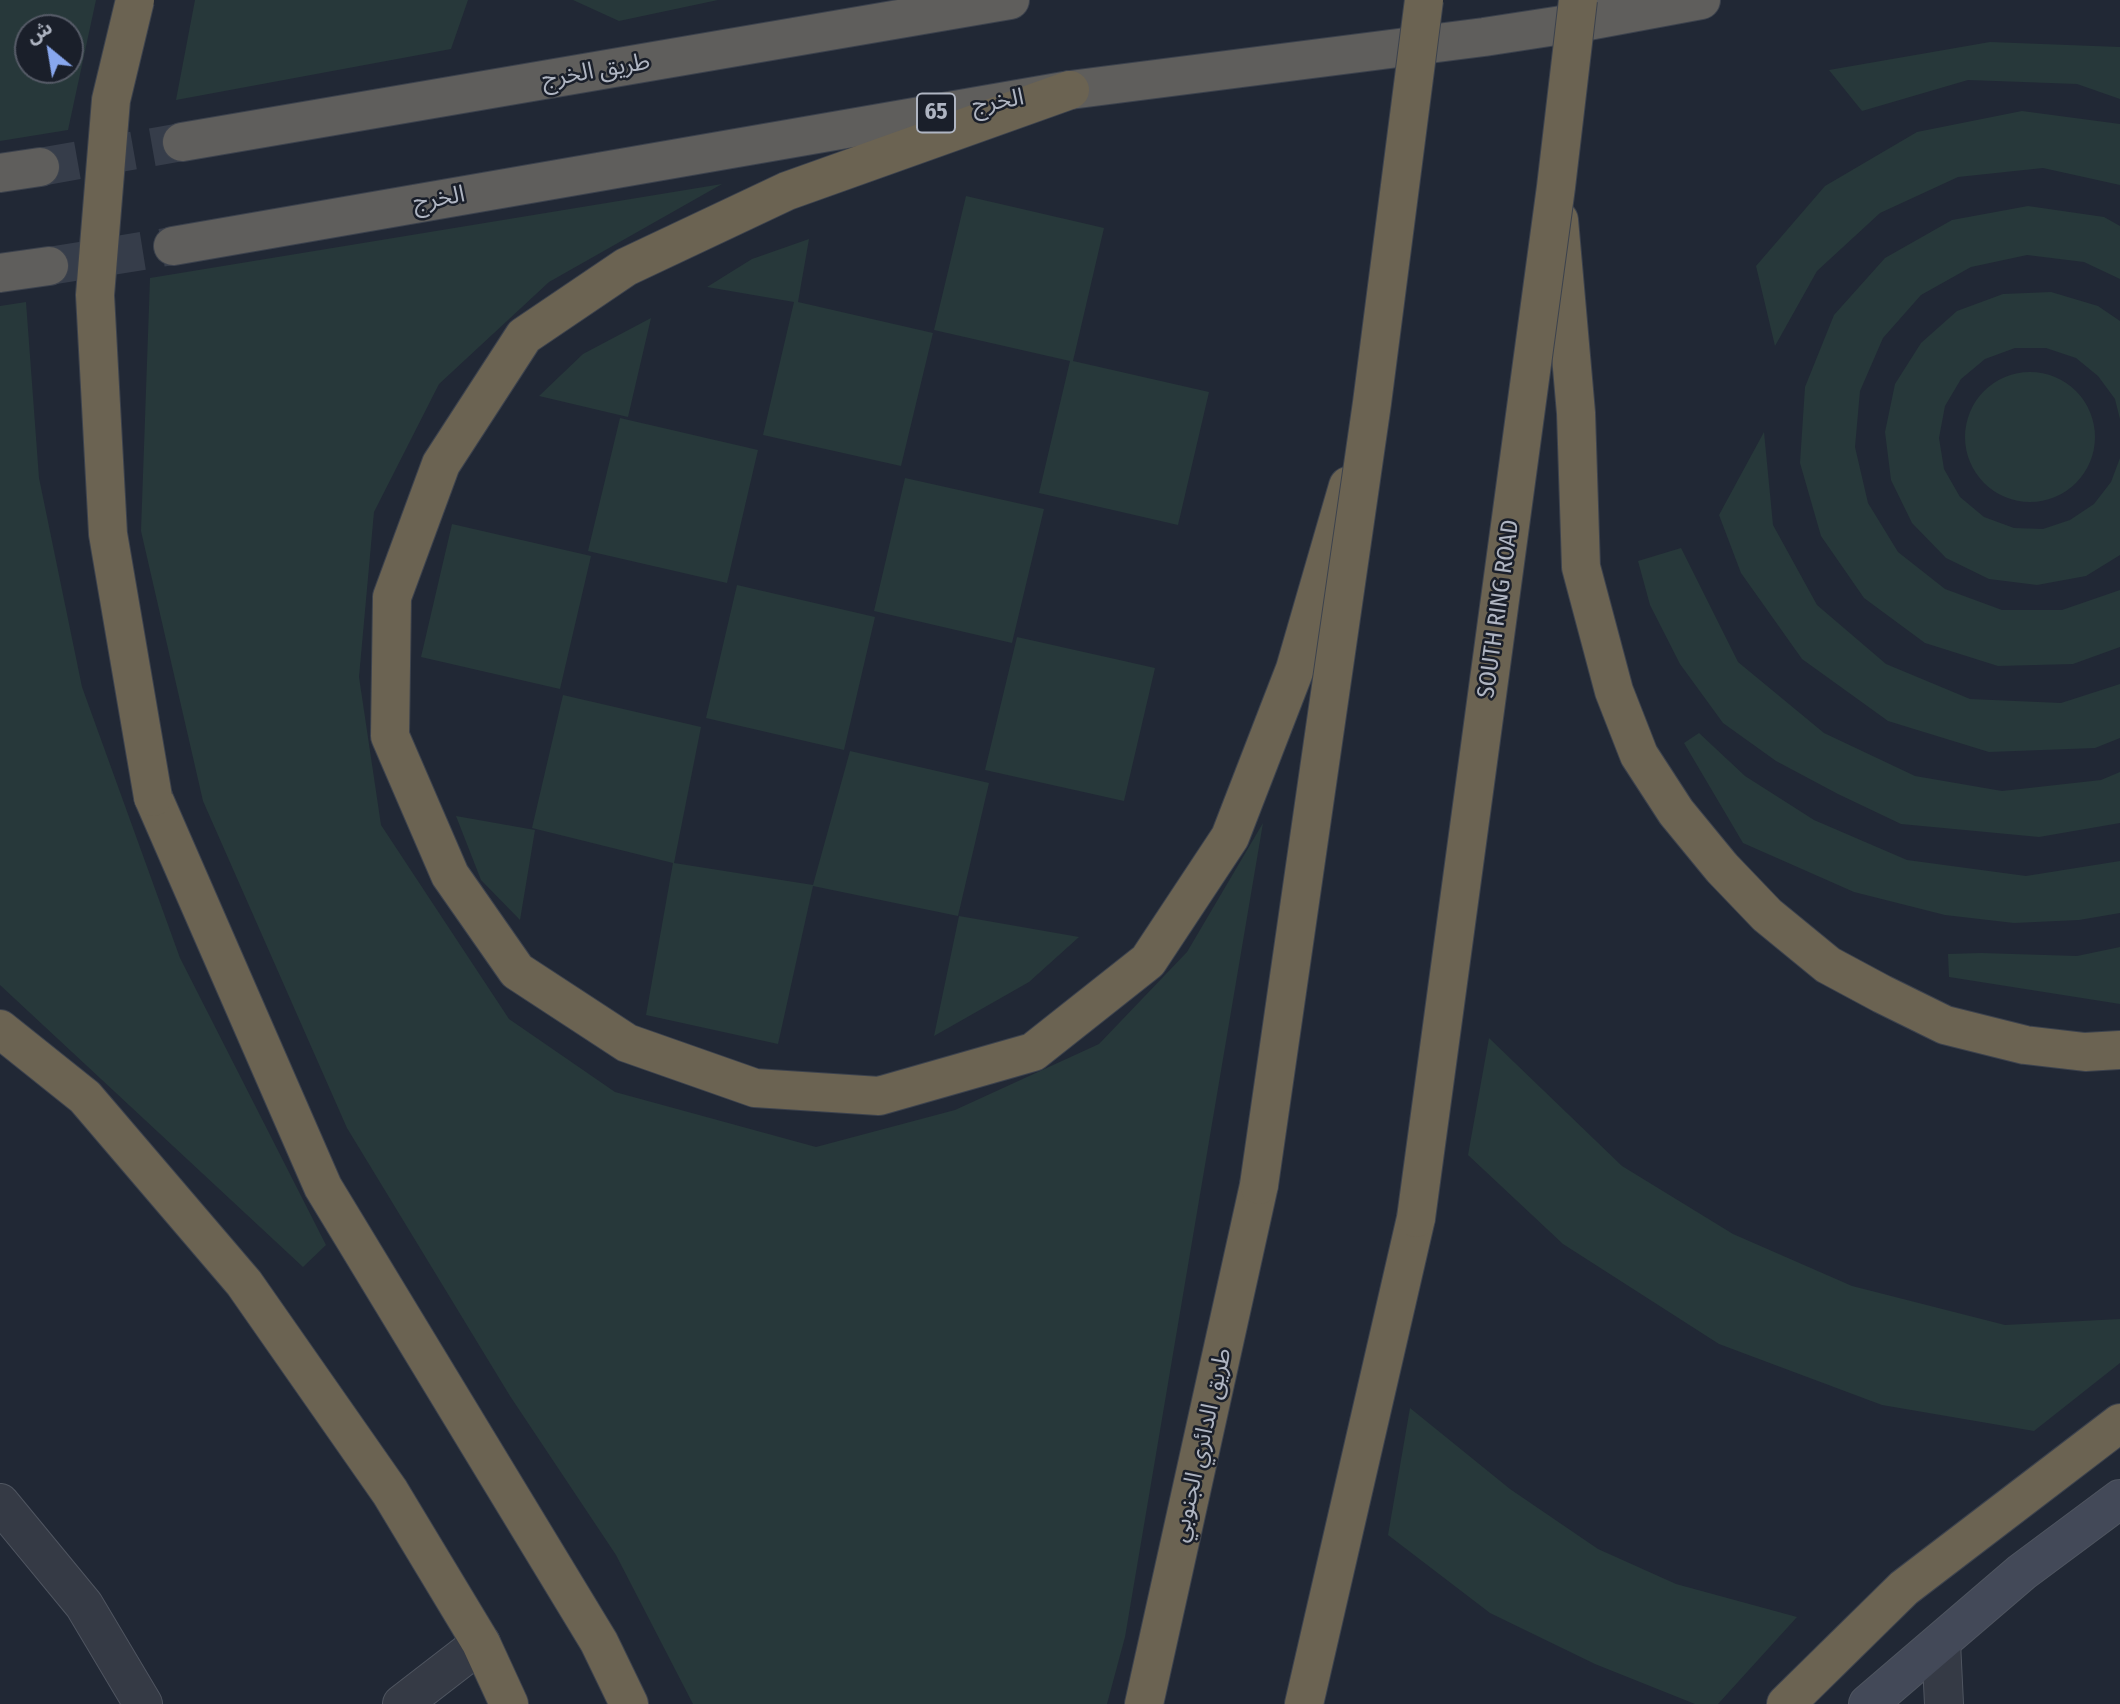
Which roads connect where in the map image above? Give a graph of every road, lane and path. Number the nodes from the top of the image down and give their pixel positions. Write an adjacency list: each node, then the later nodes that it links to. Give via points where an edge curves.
1 (135, 0): 25 (highway, bridge, via 111,100 94,295 108,534 153,797 323,1187 599,1642)
2 (1010, 0): 7 (highway, طريق الخرج)
3 (1424, 0): 14 (highway, bridge)
4 (1578, 0): 10 (highway, SOUTH RING ROAD, bridge)
5 (1701, 0): 6 (highway, الخرج / 65, via 1484,37)
6 (1070, 90): 11 (highway, الخرج / 65); 14 (highway, bridge, via 787,191 626,267 524,336 442,464 392,597 390,736 450,874 517,971 627,1043 755,1088 879,1096 1033,1052 1148,961 1230,837 1295,669)
7 (182, 142)
8 (40, 167): 9 (highway)
9 (0, 173)
10 (1556, 187): 16 (highway, bridge, via 1576,413 1581,567 1615,691 1639,755 1676,812 1767,915 1839,971 1945,1026 2025,1045 2085,1052); 27 (highway, SOUTH RING ROAD, bridge, via 1416,1218)
11 (173, 246)
12 (49, 266): 13 (highway)
13 (0, 273)
14 (1372, 403): 26 (highway, طريق الدائري الجنوبي, bridge, via 1259,1185)
15 (0, 1028): 21 (highway, via 85,1097 244,1283 390,1492)
16 (2120, 1050)
17 (2120, 1423): 28 (highway, via 1904,1588)
18 (2120, 1499): 20 (main road, via 2022,1572)
19 (0, 1503): 22 (street, via 84,1605)
20 (1941, 1642): 29 (main road); 30 (street)
21 (481, 1643): 23 (street); 24 (highway)
22 (143, 1704)
23 (402, 1704)
24 (509, 1704)
25 (629, 1704)
26 (1144, 1704)
27 (1304, 1704)
28 (1786, 1704)
29 (1868, 1704)
30 (1944, 1704)

